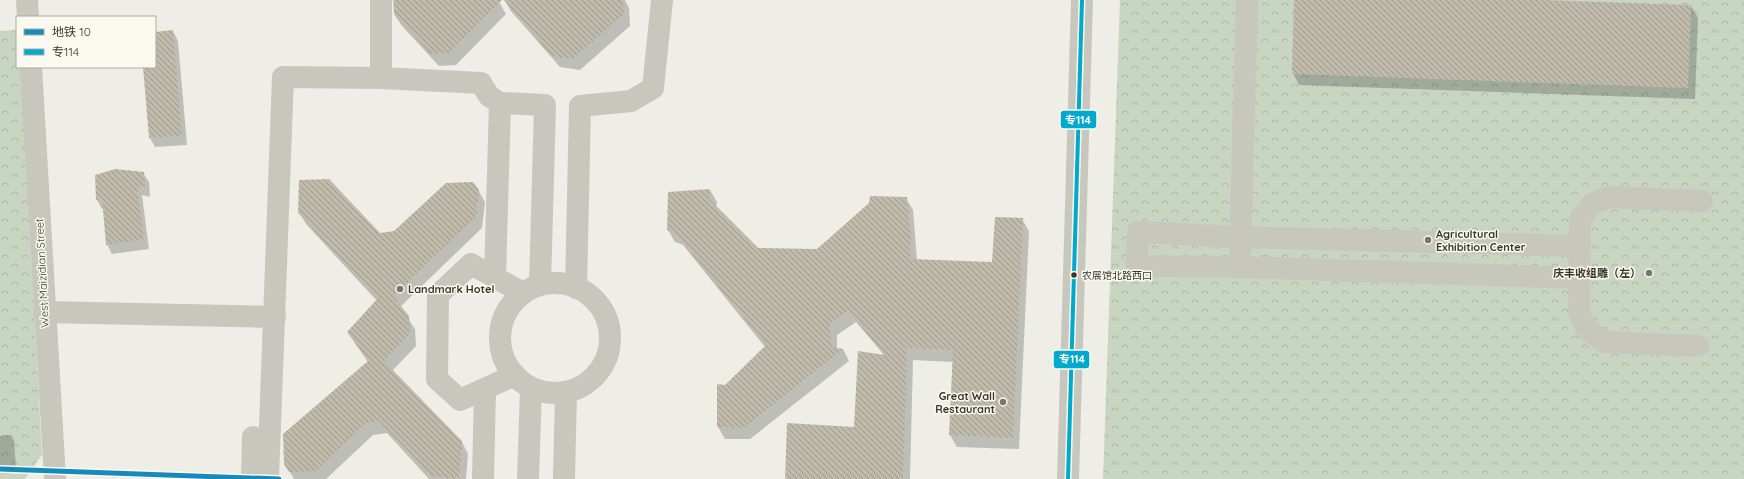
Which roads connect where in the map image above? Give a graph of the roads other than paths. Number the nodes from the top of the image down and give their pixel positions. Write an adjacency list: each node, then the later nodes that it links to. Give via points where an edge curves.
1 (27, 0): 6 (street)
2 (381, 0): 8 (street)
3 (662, 0): 16 (street, via 653,88 631,101 580,106)
4 (1082, 0): 31 (street)
5 (1247, 0): 11 (street)
6 (28, 16)
7 (31, 68): 18 (street, West Maizidian Street)
8 (381, 78): 9 (street, via 481,83 490,96); 19 (street, via 283,77)
9 (500, 103): 14 (street); 17 (street, via 545,105)
10 (1702, 201): 12 (street, via 1609,197 1592,204 1580,220)
11 (1241, 237): 12 (street); 13 (street); 13 (street, via 1138,232 1137,266)
12 (1580, 246): 15 (street)
13 (1240, 267): 15 (street)
14 (494, 277): 17 (street); 22 (street, via 471,264 438,295 437,379 460,400)
15 (1579, 278): 20 (street, via 1579,312 1587,330 1605,342)
16 (576, 288): 17 (street, via 559,282); 23 (street, via 591,296 603,310 610,340 608,353 600,370 592,379)
17 (531, 289): 21 (street, via 510,306 500,331 501,350)
18 (44, 312): 19 (street); 25 (street, West Maizidian Street)
19 (275, 317): 27 (street)
20 (1698, 346)
21 (523, 382): 22 (street); 23 (street, via 547,393); 29 (street)
22 (485, 389): 28 (street)
23 (566, 392): 30 (street)
24 (253, 437): 26 (street)
25 (50, 474)
26 (252, 479)
27 (268, 479)
28 (482, 479)
29 (528, 479)
30 (564, 479)
31 (1068, 479)

